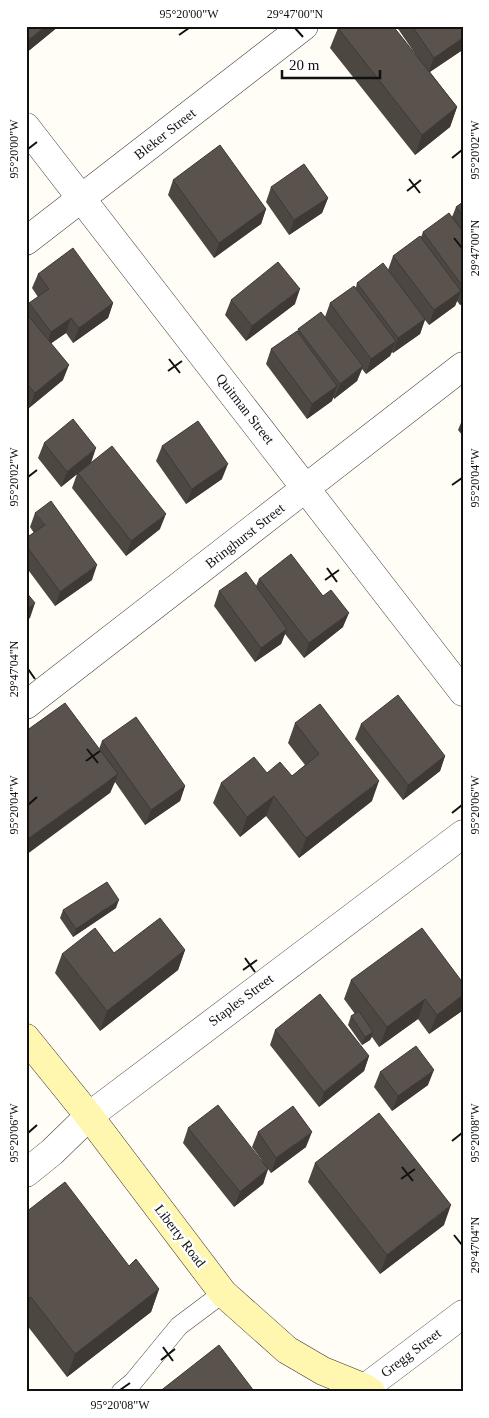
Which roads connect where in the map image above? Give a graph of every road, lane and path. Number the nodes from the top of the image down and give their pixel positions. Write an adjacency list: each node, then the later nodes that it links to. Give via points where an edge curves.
1 (304, 26): 3 (street, Bleker Street)
2 (26, 126): 3 (street, Quitman Street)
3 (82, 198): 4 (street, Bleker Street); 6 (street, Quitman Street)
4 (26, 241)
5 (463, 366): 6 (street, Bringhurst Street)
6 (306, 488): 7 (street, Quitman Street); 8 (street, Bringhurst Street)
7 (463, 692)
8 (26, 705)
9 (463, 834): 11 (street, Staples Street)
10 (26, 1038): 11 (main road, Liberty Road)
11 (88, 1116): 12 (street, Staples Street); 13 (main road, Liberty Road)
12 (26, 1173)
13 (223, 1293): 15 (main road, Liberty Road, via 287,1350); 16 (lane, via 180,1326 133,1382)
14 (463, 1314): 15 (street, Gregg Street)
15 (365, 1390)
16 (120, 1392)

